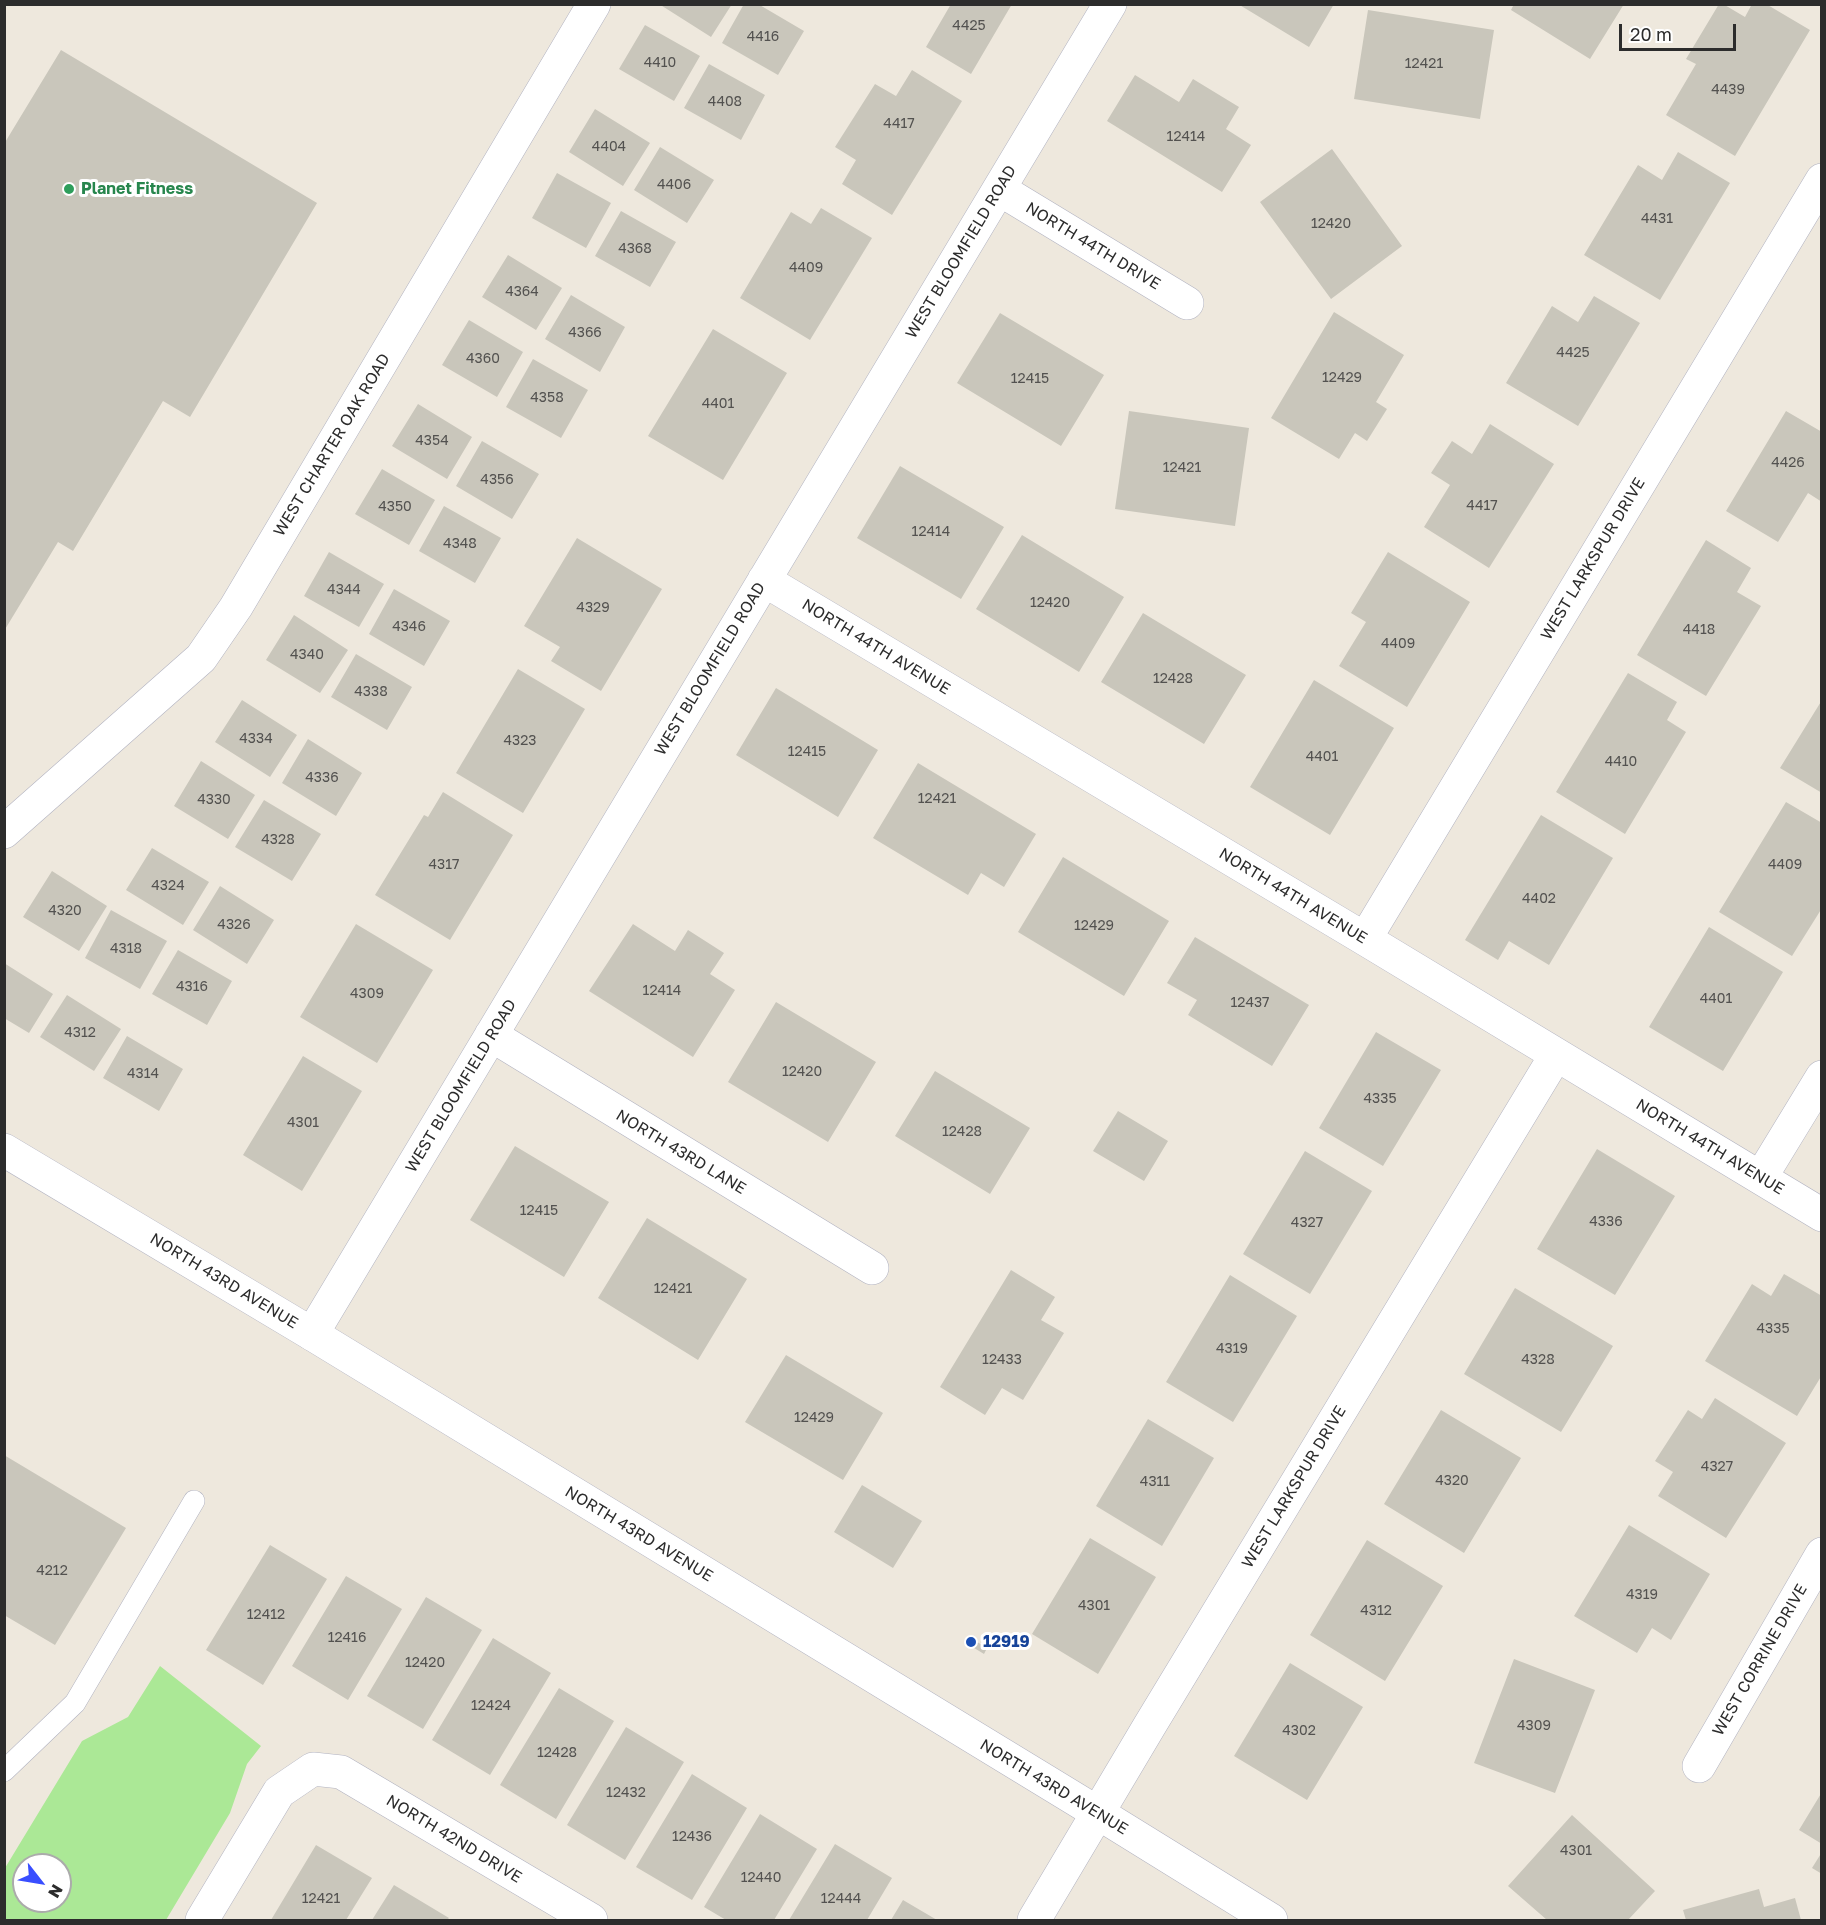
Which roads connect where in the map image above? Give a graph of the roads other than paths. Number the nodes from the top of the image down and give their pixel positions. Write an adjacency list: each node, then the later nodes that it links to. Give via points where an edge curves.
1 (594, 4): 7 (street, WEST CHARTER OAK ROAD, via 236,607 201,658)
2 (1110, 4): 4 (street, WEST BLOOMFIELD ROAD)
3 (1821, 180): 8 (street, WEST LARKSPUR DRIVE)
4 (999, 189): 5 (street, NORTH 44TH DRIVE); 6 (street, WEST BLOOMFIELD ROAD)
5 (1187, 303)
6 (764, 580): 8 (street, NORTH 44TH AVENUE); 9 (street, WEST BLOOMFIELD ROAD)
7 (4, 832)
8 (1365, 939): 10 (street, NORTH 44TH AVENUE)
9 (491, 1035): 15 (street, NORTH 43RD LANE); 16 (street, WEST BLOOMFIELD ROAD)
10 (1556, 1055): 13 (street, NORTH 44TH AVENUE); 21 (street, WEST LARKSPUR DRIVE)
11 (1821, 1077): 13 (street)
12 (4, 1150): 16 (street, NORTH 43RD AVENUE)
13 (1761, 1177): 14 (street, NORTH 44TH AVENUE)
14 (1821, 1215)
15 (872, 1268)
16 (312, 1334): 21 (street, NORTH 43RD AVENUE)
17 (194, 1500): 20 (lane, via 75,1703)
18 (1821, 1554): 19 (street, WEST CORRINE DRIVE)
19 (1699, 1766)
20 (4, 1771)
21 (1098, 1813): 24 (street, WEST LARKSPUR DRIVE); 25 (street, NORTH 43RD AVENUE)
22 (202, 1920): 23 (street, NORTH 42ND DRIVE, via 279,1792 313,1768 341,1772)
23 (591, 1920)
24 (1034, 1920)
25 (1271, 1920)

